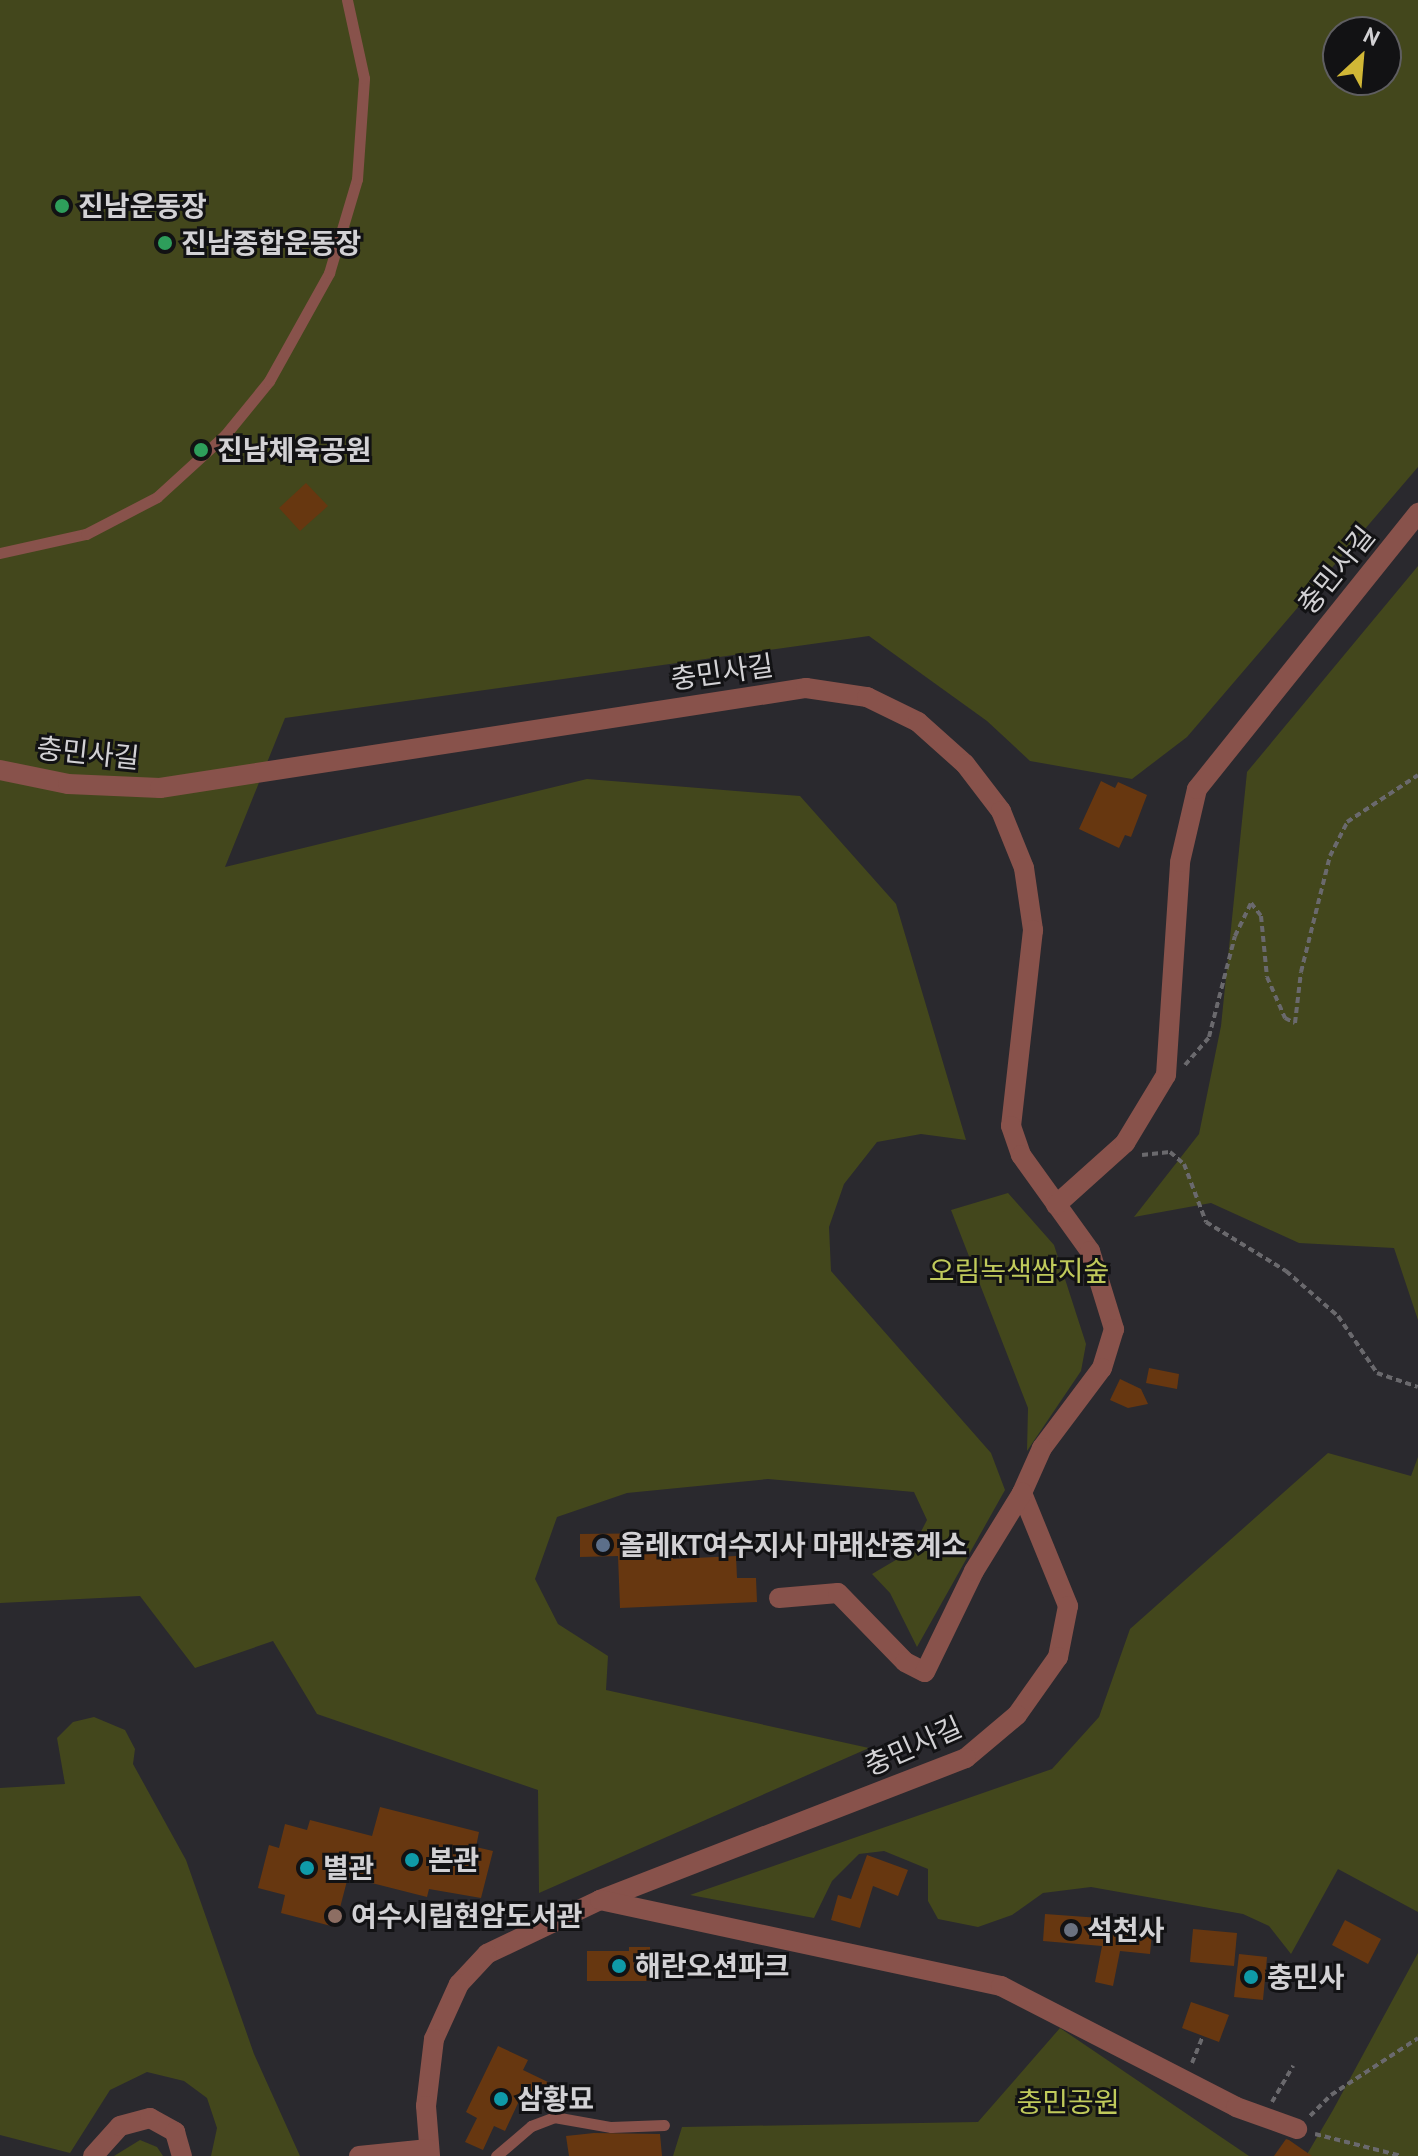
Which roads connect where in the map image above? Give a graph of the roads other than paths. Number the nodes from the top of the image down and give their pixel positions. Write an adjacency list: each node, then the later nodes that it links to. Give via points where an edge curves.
1 (347, 0): 3 (lane, via 365,87 357,179 329,273 269,381 225,435 157,497 86,534)
2 (1418, 513): 5 (street, 충민사길, via 1205,777 1191,804 1180,862 1166,1075 1149,1111 1125,1143)
3 (0, 553)
4 (0, 770): 5 (street, 충민사길, via 68,784 160,788 806,688 867,697 918,722 965,764 1001,811 1024,868 1033,930 1011,1126 1021,1155)
5 (1056, 1205): 6 (street, 충민사길, via 1090,1251 1114,1329 1102,1368 1042,1448)
6 (1022, 1493): 7 (street, via 974,1571 925,1672 905,1662 838,1593); 8 (street, 충민사길, via 1068,1606 1053,1665 999,1733 943,1768)
7 (779, 1598)
8 (600, 1900): 10 (street, via 1001,1986 1236,2107); 11 (street, 충민사길, via 508,1940 459,1984 443,2012 431,2054)
9 (664, 2125): 15 (lane, via 611,2127 554,2117 531,2126)
10 (1297, 2129)
11 (430, 2152): 14 (street, 충민사길)
12 (93, 2156): 13 (street, via 120,2126 150,2118 175,2132)
13 (182, 2156)
14 (359, 2156)
15 (496, 2156)

